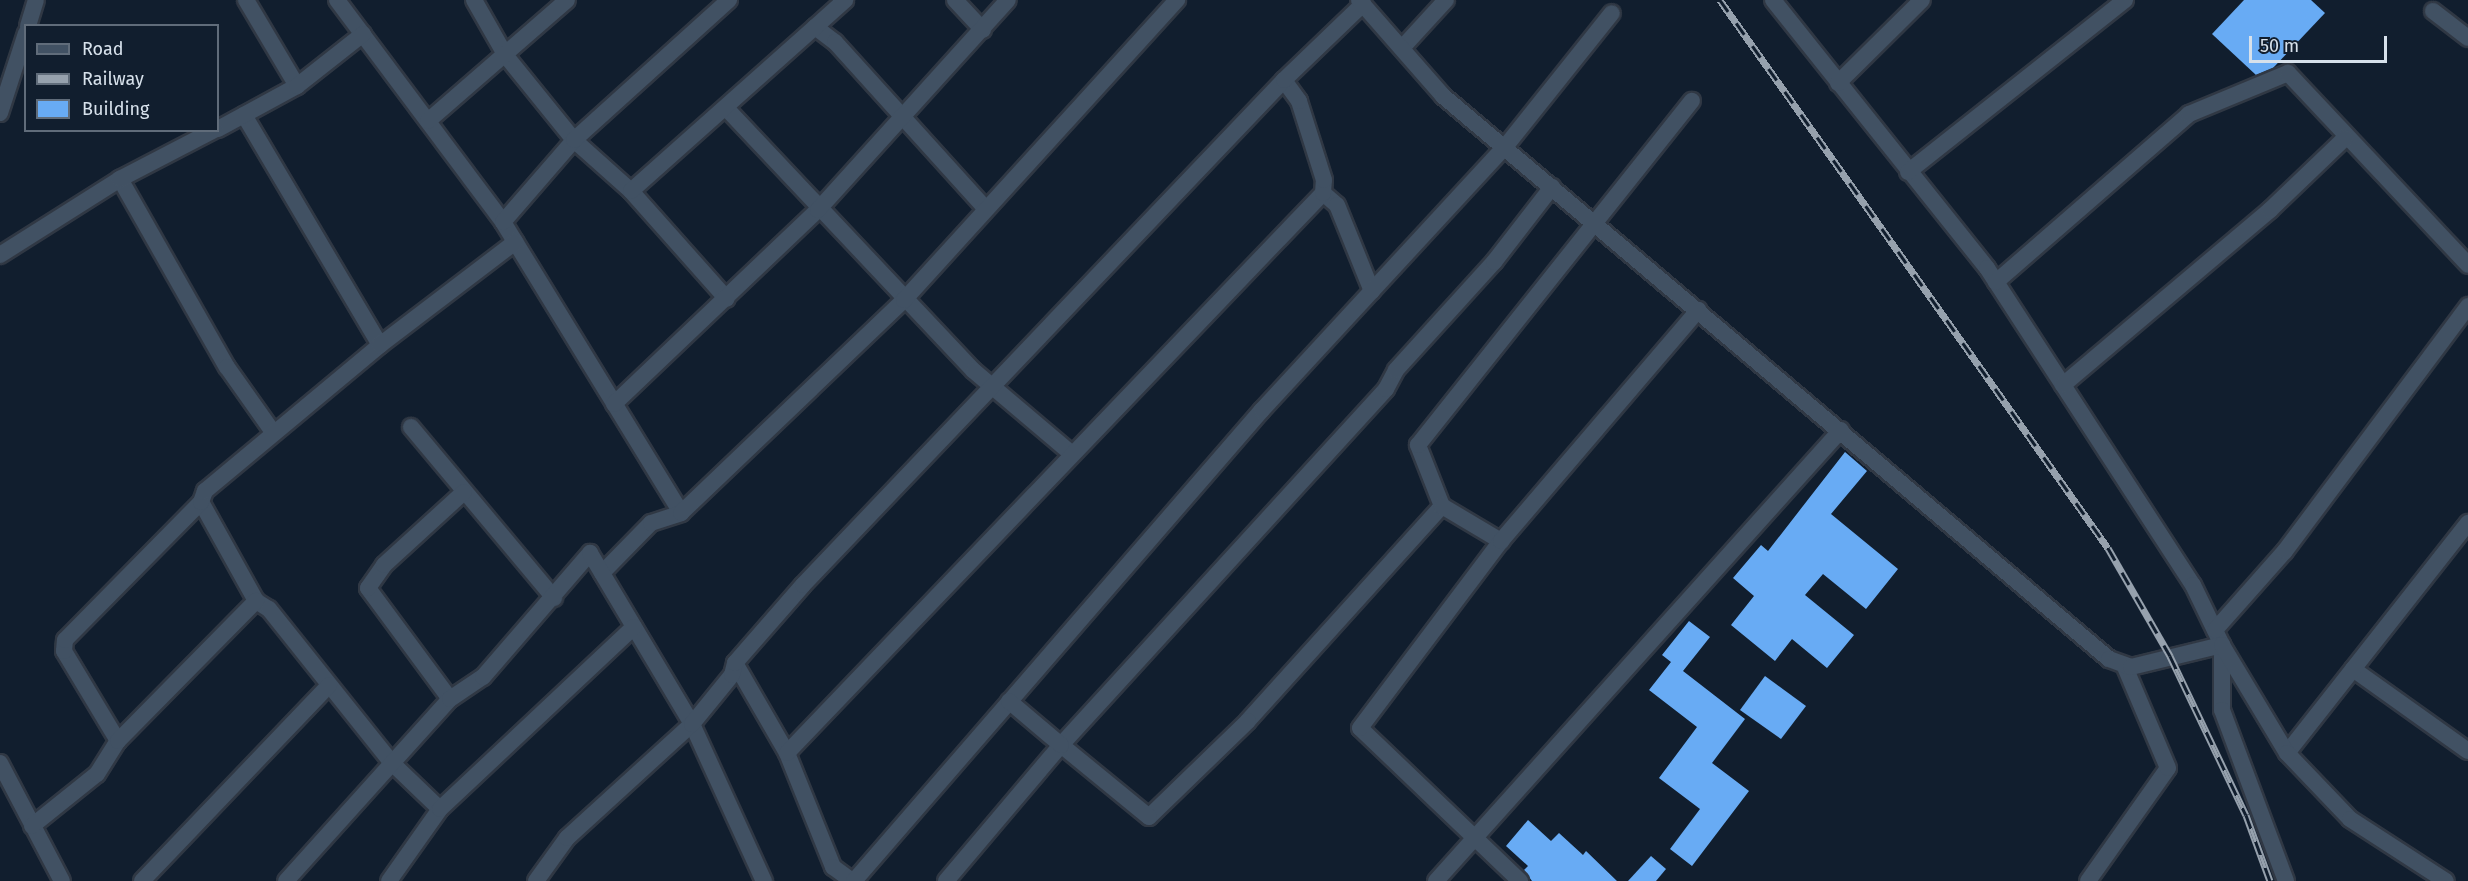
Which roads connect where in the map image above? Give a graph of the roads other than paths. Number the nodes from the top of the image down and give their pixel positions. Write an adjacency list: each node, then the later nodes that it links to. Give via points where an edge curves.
1 (36, 0): 18 (street)
2 (246, 0): 28 (street)
3 (337, 0): 21 (street)
4 (473, 0): 25 (street)
5 (567, 0): 25 (street)
6 (729, 0): 38 (street)
7 (845, 0): 19 (street)
8 (955, 0): 20 (street)
9 (1008, 0): 20 (street)
10 (1177, 0): 45 (street)
11 (1446, 0): 24 (street)
12 (1773, 0): 27 (street)
13 (1922, 0): 27 (street)
14 (2125, 0): 40 (street)
15 (1361, 2): 24 (street); 26 (street)
16 (2433, 11): 23 (street)
17 (1612, 13): 39 (street)
18 (29, 24)
19 (815, 27): 30 (street); 34 (street, via 835,42)
20 (983, 30): 34 (street)
21 (363, 34): 28 (street); 33 (street)
22 (24, 39): 31 (street)
23 (2468, 39)
24 (1402, 48): 39 (street, via 1443,96)
25 (506, 56): 33 (street); 38 (street)
26 (1284, 80): 44 (street, via 1299,101 1324,180); 60 (street)
27 (1838, 83): 40 (street)
28 (297, 86): 32 (street)
29 (1692, 101): 48 (street)
30 (726, 108): 43 (street); 46 (street)
31 (0, 113)
32 (244, 115): 35 (street); 58 (street)
33 (428, 121): 47 (street)
34 (904, 121): 45 (street); 46 (street)
35 (219, 128)
36 (212, 132): 41 (street)
37 (2345, 138): 51 (street); 52 (street, via 2288,73 2189,114); 59 (street, via 2270,210)
38 (574, 140): 43 (street); 47 (street)
39 (1505, 147): 42 (street); 53 (street)
40 (1908, 172): 52 (street)
41 (120, 179): 50 (street); 64 (street, via 227,367)
42 (1552, 187): 48 (street); 85 (street, via 1396,370 1386,389)
43 (631, 191): 54 (street)
44 (1323, 193): 53 (street, via 1337,205); 65 (street)
45 (986, 208): 55 (street)
46 (818, 210): 54 (street); 55 (street)
47 (503, 222): 49 (street)
48 (1598, 225): 57 (street); 68 (street, via 1418,445)
49 (515, 242): 58 (street); 61 (street)
50 (0, 255)
51 (2468, 266)
52 (1996, 282): 59 (street)
53 (1372, 291): 82 (street)
54 (727, 299): 61 (street)
55 (904, 300): 60 (street); 69 (street)
56 (2468, 306): 76 (street)
57 (1698, 310): 63 (street); 71 (street)
58 (380, 345): 64 (street)
59 (2063, 385): 76 (street, via 2193,585)
60 (993, 386): 65 (street); 77 (street)
61 (614, 404): 69 (street)
62 (411, 427): 66 (street)
63 (1841, 430): 78 (street, via 2037,603 2109,659); 93 (street)
64 (273, 432): 67 (street, via 205,491)
65 (1072, 454): 87 (street)
66 (464, 492): 73 (street); 81 (street, via 384,565 368,588)
67 (201, 502): 74 (street); 84 (street, via 65,640 64,651)
68 (1442, 506): 71 (street); 85 (street, via 1248,721 1149,817)
69 (681, 513): 72 (street, via 651,523)
70 (2468, 523): 79 (street)
71 (1501, 541): 93 (street, via 1359,731)
72 (602, 573): 73 (street, via 590,553); 75 (street)
73 (554, 598): 81 (street, via 483,677)
74 (255, 602): 80 (street, via 269,609); 84 (street)
75 (634, 627): 83 (street); 91 (street)
76 (2218, 637): 78 (street); 88 (street); 105 (street, via 2222,710)
77 (735, 663): 83 (street, via 732,675); 87 (street)
78 (2124, 664): 104 (street, via 2168,768)
79 (2353, 669): 86 (street); 88 (street)
80 (329, 686): 90 (street); 96 (street)
81 (450, 699): 90 (street)
82 (1009, 701): 85 (street); 94 (street)
83 (692, 724): 99 (street, via 567,838); 100 (street)
84 (118, 741): 92 (street, via 97,774)
85 (1061, 745): 101 (street)
86 (2468, 751)
87 (787, 753): 94 (street, via 833,867)
88 (2287, 753): 106 (street, via 2350,819)
89 (0, 763): 92 (street)
90 (392, 763): 91 (street); 97 (street)
91 (440, 809): 98 (street)
92 (32, 826): 95 (street)
93 (1473, 839): 102 (street); 103 (street)
94 (854, 880)
95 (62, 881)
96 (142, 881)
97 (286, 881)
98 (389, 881)
99 (537, 881)
100 (764, 881)
101 (946, 881)
102 (1436, 881)
103 (1520, 881)
104 (2088, 881)
105 (2286, 881)
106 (2446, 881)

